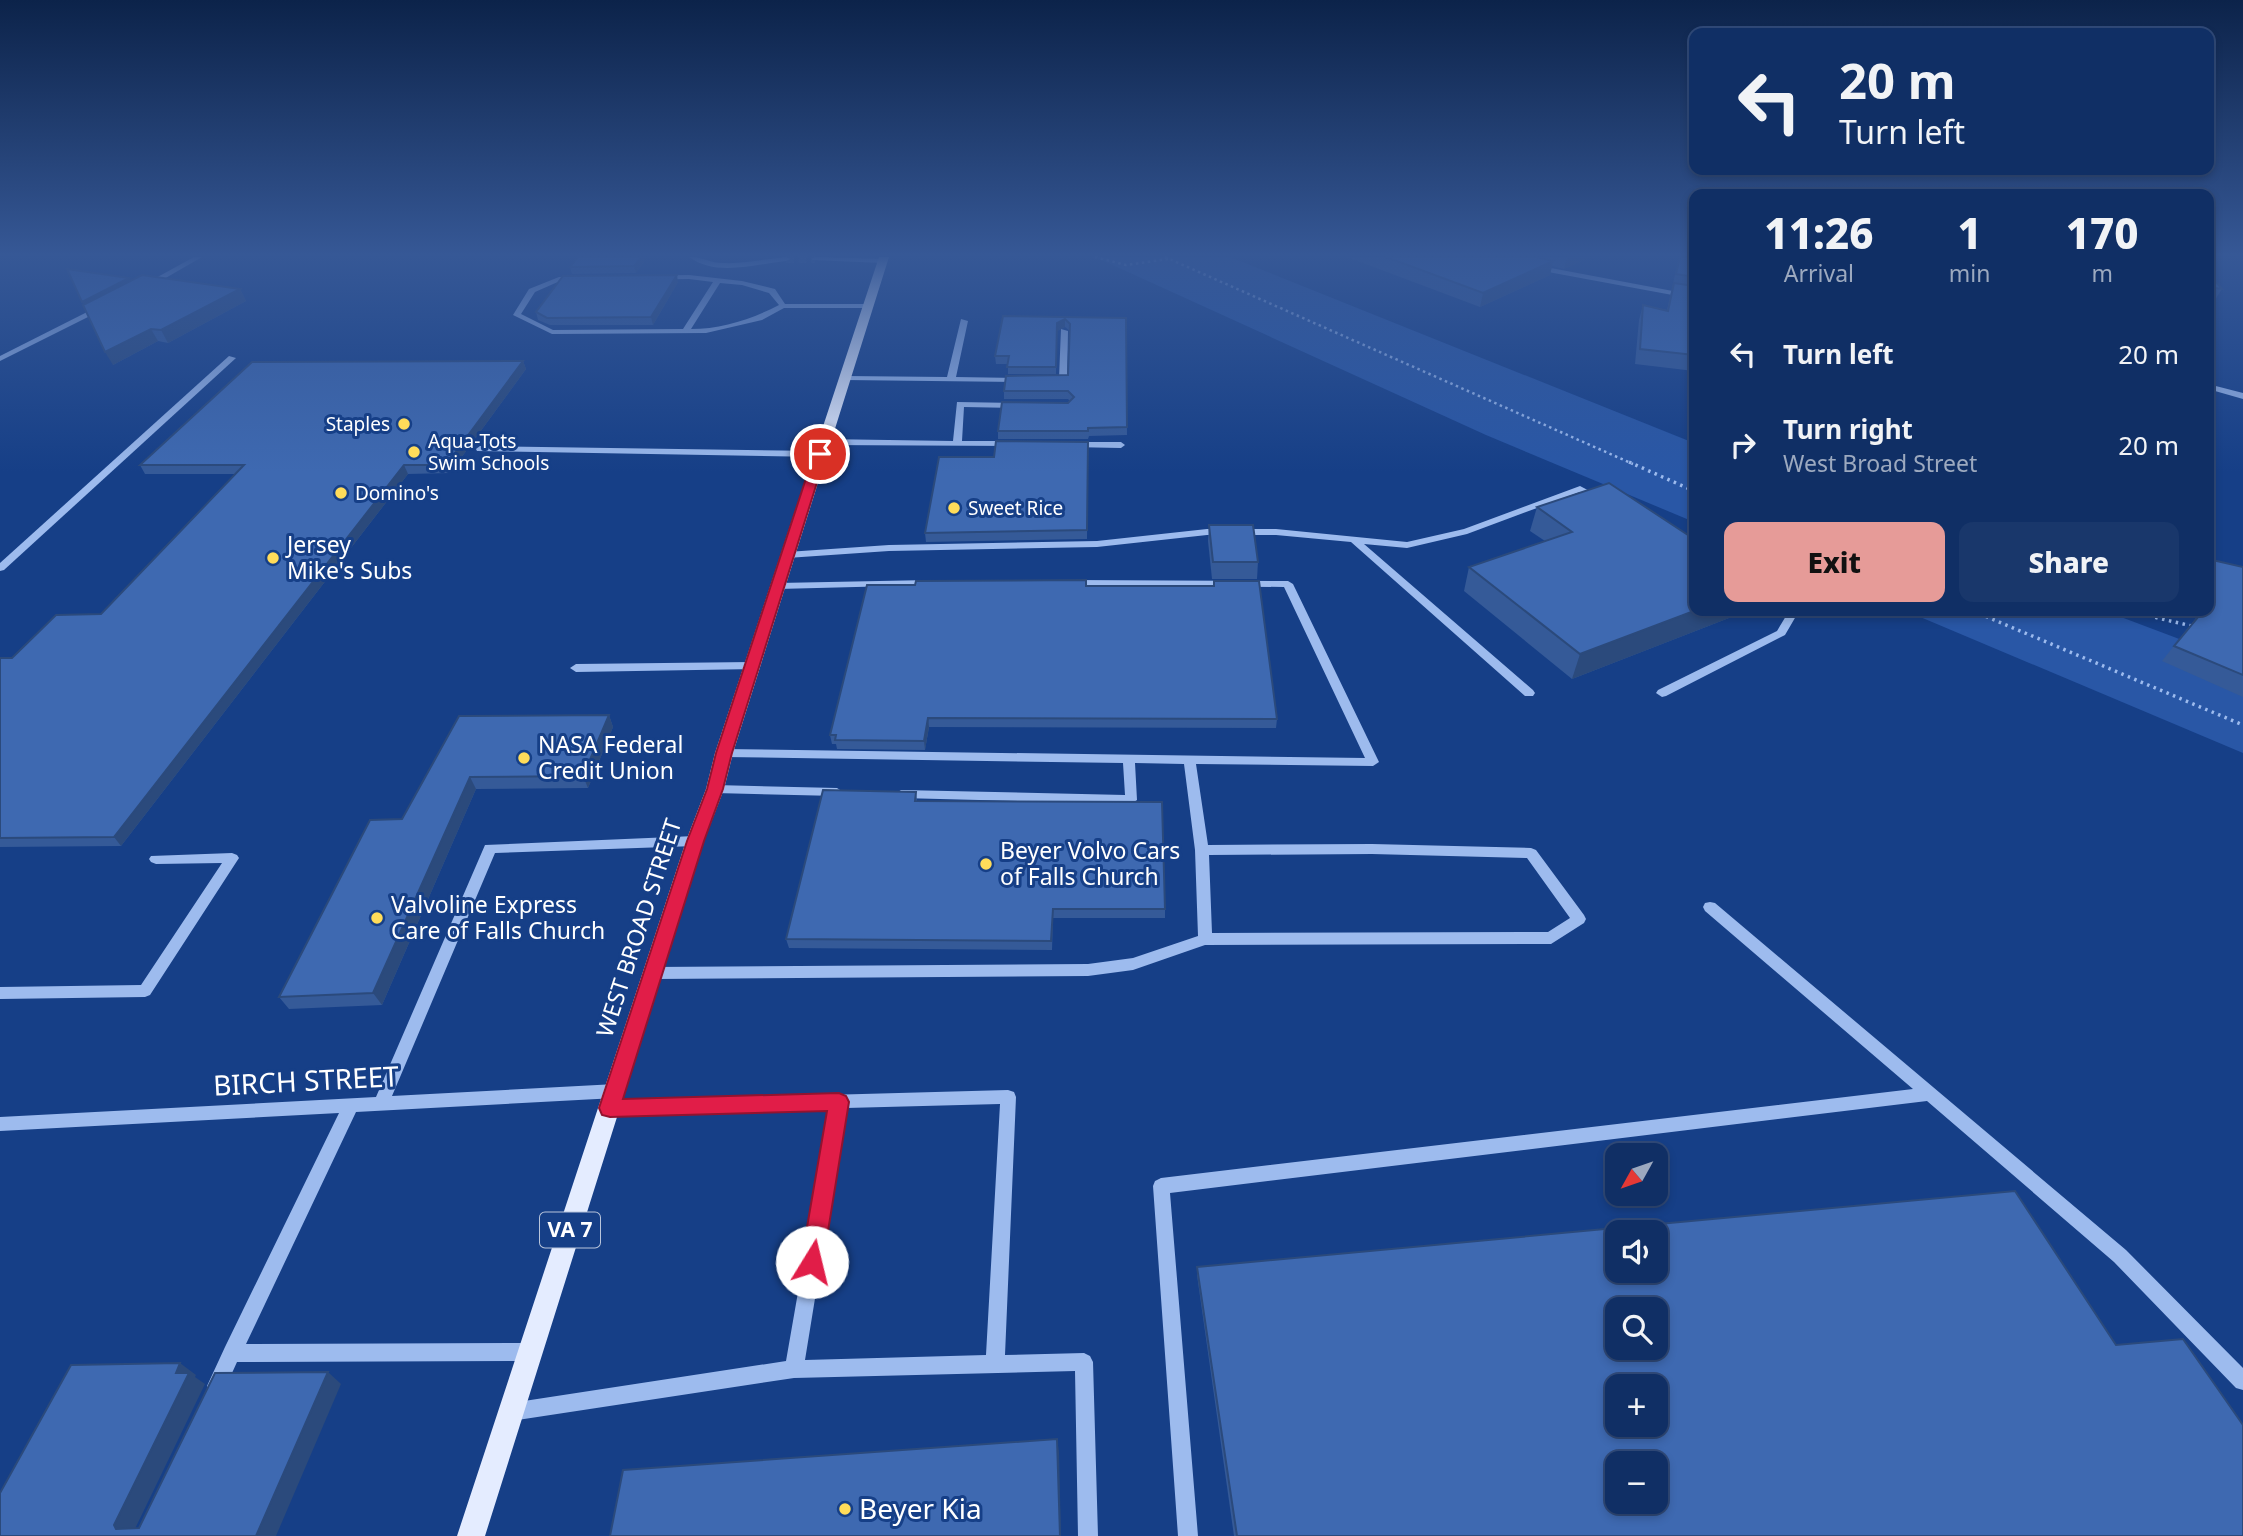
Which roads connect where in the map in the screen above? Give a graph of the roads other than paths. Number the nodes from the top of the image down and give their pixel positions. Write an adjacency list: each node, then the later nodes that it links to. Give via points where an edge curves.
1 (60, 329): 9 (street)
2 (545, 329): 6 (street)
3 (715, 329): 6 (street)
4 (861, 329): 10 (main road, WEST BROAD STREET / VA 7)
5 (962, 329): 11 (street)
6 (686, 331)
7 (1064, 331): 13 (street, via 1063,380)
8 (232, 358): 26 (street)
9 (0, 359)
10 (845, 378): 11 (street); 21 (main road, WEST BROAD STREET / VA 7)
11 (951, 379): 12 (street)
12 (1035, 380)
13 (1049, 380)
14 (2214, 388): 15 (street)
15 (2243, 396)
16 (1027, 405): 17 (street, via 960,404)
17 (957, 444): 18 (street); 21 (street)
18 (1025, 444)
19 (1066, 445): 20 (street)
20 (1121, 445)
21 (822, 448): 22 (lane); 25 (main road, WEST BROAD STREET / VA 7)
22 (480, 449)
23 (1614, 507): 24 (street, via 1580,489 1467,531 1407,545)
24 (1354, 540): 25 (street, via 1276,531 1207,531 1097,544); 33 (street)
25 (788, 555): 29 (main road, WEST BROAD STREET / VA 7)
26 (0, 568)
27 (948, 583): 29 (street)
28 (1057, 583): 37 (street, via 1288,584 1373,762)
29 (778, 586): 31 (main road, WEST BROAD STREET / VA 7)
30 (1791, 616): 34 (street, via 1781,632)
31 (752, 666): 32 (street); 35 (main road, WEST BROAD STREET / VA 7)
32 (576, 668)
33 (1529, 692)
34 (1662, 693)
35 (724, 753): 36 (street); 38 (main road, WEST BROAD STREET / VA 7)
36 (1129, 758): 37 (street); 40 (street, via 1131,800)
37 (1189, 759): 42 (street)
38 (715, 789): 39 (street); 41 (main road, WEST BROAD STREET / VA 7)
39 (846, 793)
40 (886, 794)
41 (695, 841): 46 (main road, WEST BROAD STREET / VA 7); 51 (street, via 490,848)
42 (1202, 850): 45 (street); 45 (street, via 1531,853 1579,919 1551,938)
43 (156, 859): 47 (street, via 232,858 145,991)
44 (1710, 907): 48 (street)
45 (1205, 939): 46 (street, via 1133,964 1087,970)
46 (653, 973): 49 (main road, WEST BROAD STREET / VA 7)
47 (0, 993)
48 (1931, 1094): 58 (street, via 2120,1256); 63 (street, via 1161,1186)
49 (613, 1100): 50 (street, BIRCH STREET); 51 (street, BIRCH STREET); 54 (main road, WEST BROAD STREET / VA 7)
50 (839, 1102): 56 (street, BIRCH STREET, via 1008,1097); 57 (street)
51 (380, 1103): 52 (street, BIRCH STREET)
52 (351, 1105): 53 (street, BIRCH STREET); 55 (lane)
53 (0, 1124)
54 (531, 1352): 55 (street); 60 (main road, WEST BROAD STREET / VA 7)
55 (232, 1353): 59 (street)
56 (995, 1363): 57 (street); 62 (street, via 1084,1363)
57 (794, 1369): 60 (street)
58 (2243, 1381)
59 (208, 1402)
60 (511, 1412): 61 (main road, WEST BROAD STREET / VA 7)
61 (471, 1536)
62 (1088, 1536)
63 (1188, 1536)

